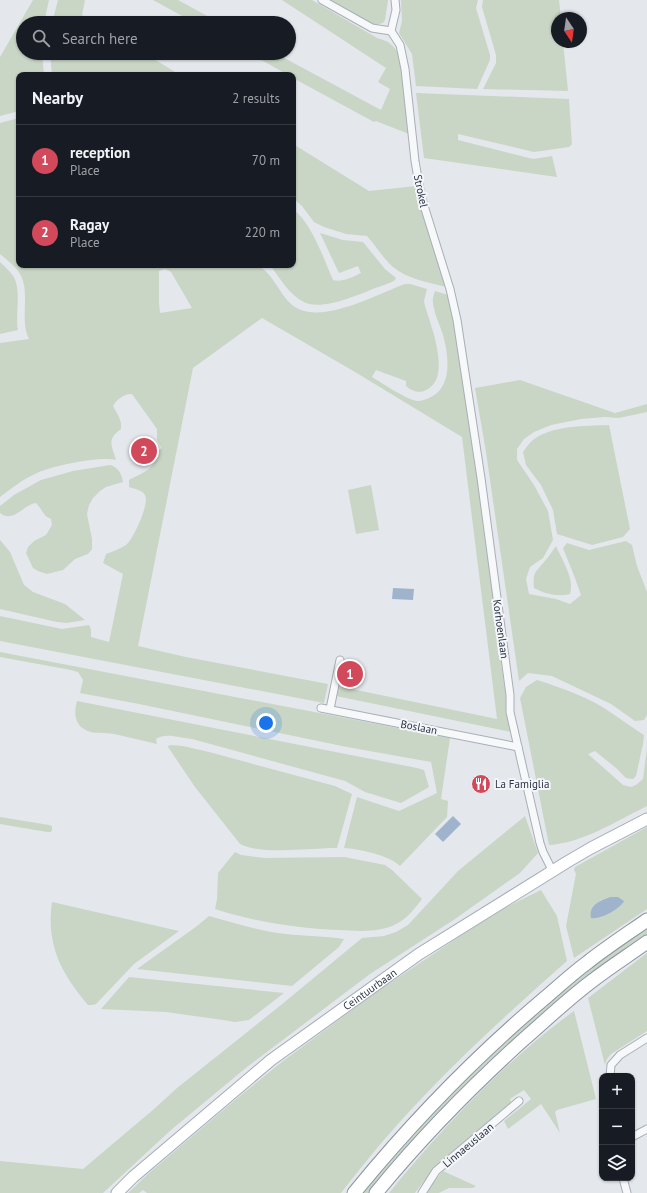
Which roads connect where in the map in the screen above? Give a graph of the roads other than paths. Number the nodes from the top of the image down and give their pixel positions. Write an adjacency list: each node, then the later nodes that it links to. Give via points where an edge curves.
1 (322, 0): 3 (street, via 372,28)
2 (396, 0): 3 (street)
3 (391, 31): 4 (street, Strokel, via 400,45 421,196 450,289)
4 (467, 382): 8 (street, Korhoenlaan, via 507,672 510,712)
5 (340, 660): 7 (street)
6 (321, 708): 7 (street, Boslaan)
7 (330, 709): 8 (street, Boslaan)
8 (518, 747): 10 (street, Korhoenlaan, via 540,843)
9 (647, 819): 10 (main road, Ceintuurbaan, via 591,848)
10 (553, 872): 19 (main road, Ceintuurbaan, via 419,954 270,1060)
11 (647, 920): 20 (highway, via 588,962 517,1021 422,1114)
12 (647, 942): 21 (highway, via 567,1001 469,1091 399,1164)
13 (647, 1038): 14 (street, via 620,1055 611,1065)
14 (610, 1073)
15 (520, 1101): 22 (street, Linnaeuslaan, via 436,1171)
16 (647, 1129): 17 (street)
17 (635, 1135)
18 (624, 1181): 23 (street)
19 (117, 1193)
20 (354, 1193)
21 (376, 1193)
22 (422, 1193)
23 (627, 1193)

